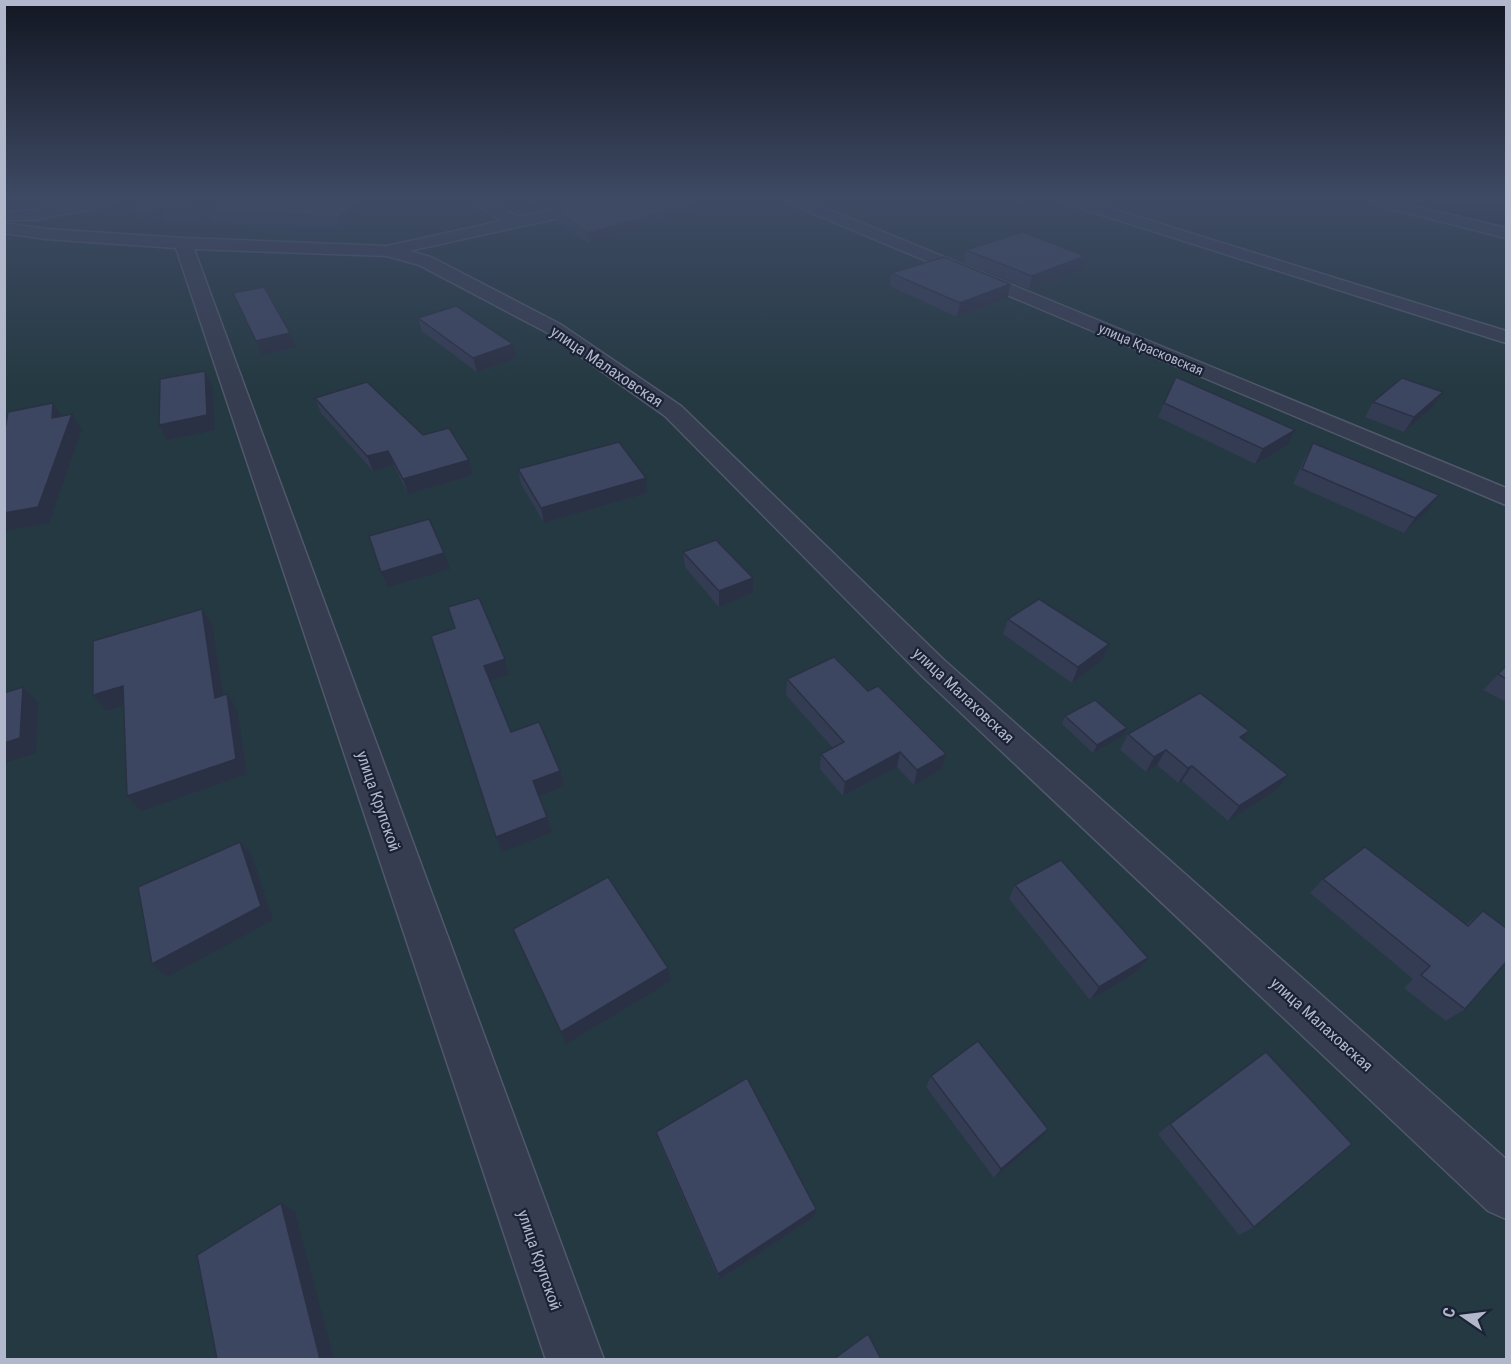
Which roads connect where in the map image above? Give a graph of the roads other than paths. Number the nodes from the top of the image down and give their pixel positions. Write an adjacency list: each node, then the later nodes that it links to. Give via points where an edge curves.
1 (191, 265): 8 (street, улица Крупской)
2 (432, 265): 7 (street, улица Малаховская, via 553,328 673,411 933,668)
3 (956, 265): 6 (street, улица Красковская)
4 (1275, 265): 5 (street)
5 (1506, 337)
6 (1506, 497)
7 (1506, 1193)
8 (575, 1359)

